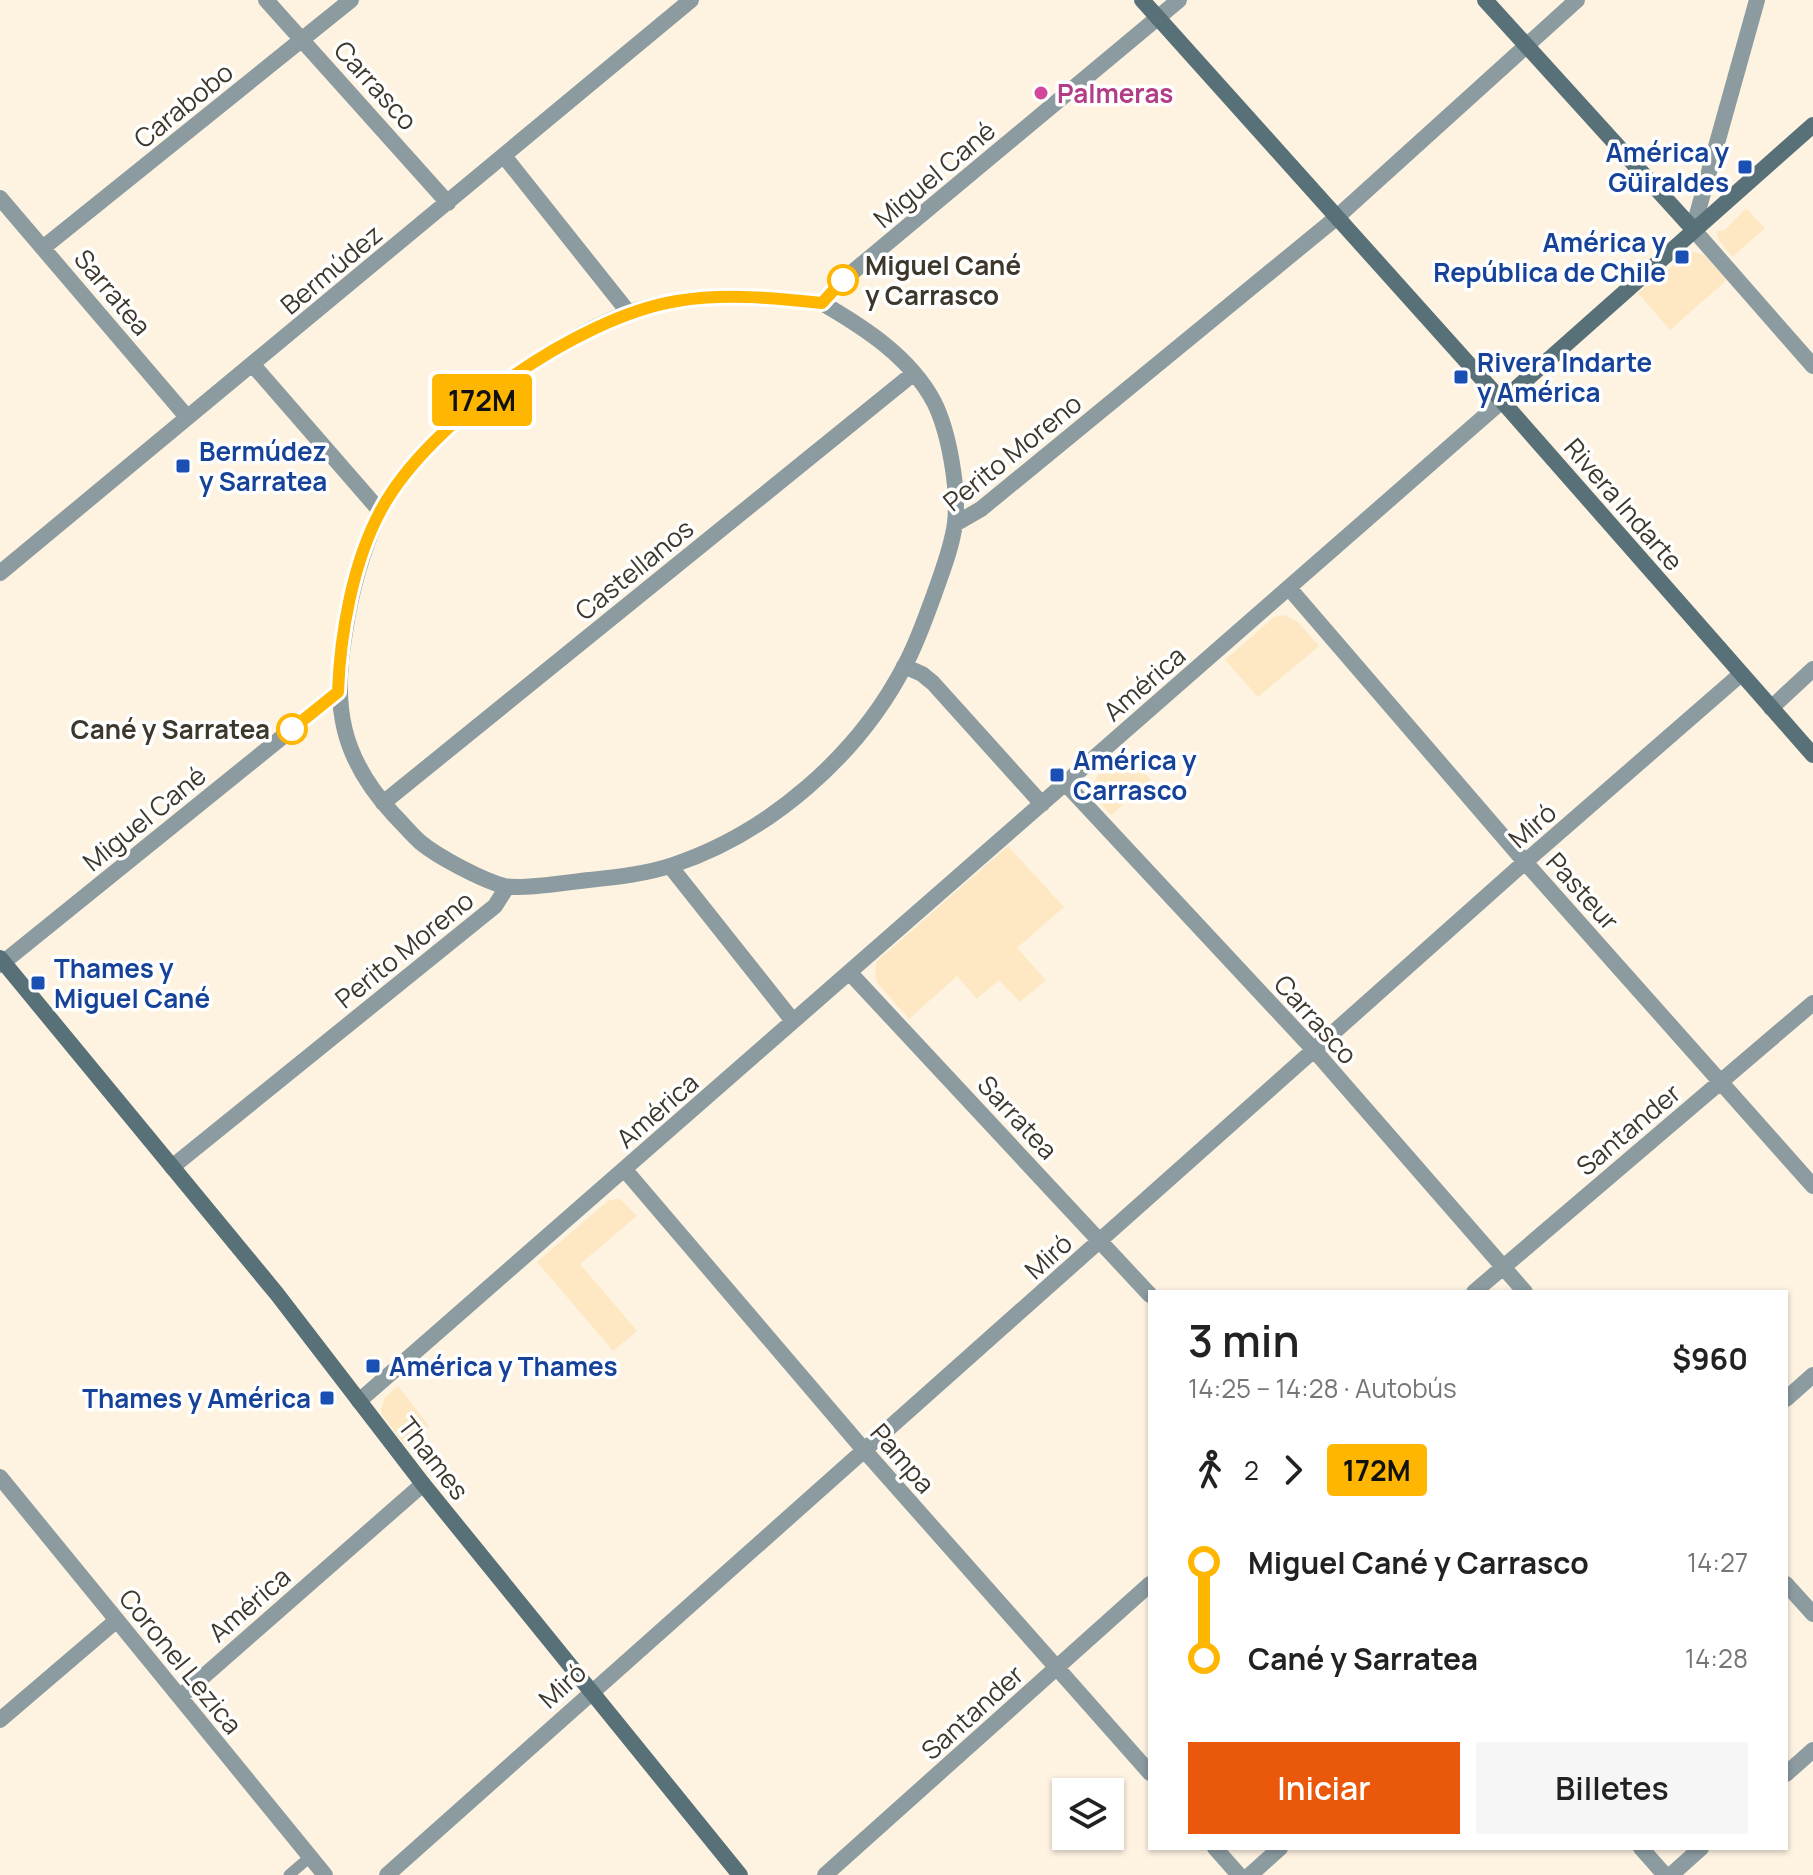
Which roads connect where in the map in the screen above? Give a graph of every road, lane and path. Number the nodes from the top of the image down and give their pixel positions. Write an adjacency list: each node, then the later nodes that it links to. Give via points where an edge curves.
1 (266, 0): 10 (street, Carrasco)
2 (351, 0): 10 (street, Carabobo)
3 (691, 0): 13 (street, Bermúdez)
4 (1142, 0): 9 (street, Rivera Indarte)
5 (1179, 0): 9 (street, Miguel Cané)
6 (1485, 0): 11 (street)
7 (1577, 0): 11 (street, Perito Moreno)
8 (1757, 0): 17 (street)
9 (1158, 19): 16 (street, Rivera Indarte); 19 (street, Miguel Cané, via 843,280)
10 (303, 39): 15 (street, Carrasco); 18 (street, Carabobo)
11 (1525, 47): 16 (street, Perito Moreno); 17 (street)
12 (1813, 125): 17 (street, América)
13 (504, 156): 15 (street, Bermúdez); 20 (street)
14 (0, 198): 18 (street, Sarratea)
15 (448, 203): 21 (street, Bermúdez)
16 (1336, 218): 24 (street, Rivera Indarte); 27 (street, Perito Moreno, via 981,509)
17 (1693, 229): 22 (street); 24 (street, América)
18 (44, 247): 25 (street, Sarratea)
19 (822, 303): 20 (street, via 710,297); 23 (street, via 877,338)
20 (629, 313): 26 (street, via 545,355 480,402 425,452)
21 (253, 365): 25 (street, Bermúdez); 26 (street)
22 (1813, 366)
23 (914, 373): 27 (street, via 942,420); 37 (street, Castellanos)
24 (1502, 401): 29 (street, América); 32 (street, Rivera Indarte)
25 (187, 417): 28 (street, Bermúdez)
26 (380, 511): 33 (street, via 352,585)
27 (955, 524): 30 (street, Perito Moreno)
28 (0, 573)
29 (1289, 588): 36 (street, América); 39 (street, Pasteur)
30 (904, 666): 38 (street, via 933,683); 40 (street, Perito Moreno, via 862,729 824,771 748,830)
31 (1813, 669): 34 (street)
32 (1741, 674): 34 (street, Rivera Indarte); 39 (street, Miró)
33 (338, 692): 37 (street, via 343,728 357,763); 42 (street, Miguel Cané)
34 (1771, 708): 35 (street, Rivera Indarte)
35 (1813, 755)
36 (1066, 784): 38 (street, América); 46 (street, Carrasco)
37 (383, 803): 41 (street, via 422,845)
38 (1042, 804): 43 (street, América)
39 (1525, 862): 46 (street, Miró); 47 (street, Pasteur)
40 (670, 866): 41 (street, Perito Moreno, via 621,877); 45 (street)
41 (507, 887): 48 (street, Perito Moreno, via 495,906)
42 (1, 962): 48 (street, Thames)
43 (850, 973): 45 (street, América); 51 (street, Sarratea)
44 (1813, 1003): 47 (street, Santander)
45 (793, 1021): 49 (street, América)
46 (1314, 1050): 51 (street, Miró); 52 (street, Carrasco)
47 (1721, 1083): 50 (street, Pasteur); 52 (street, Santander)
48 (172, 1167): 58 (street, Thames)
49 (625, 1170): 58 (street, América); 59 (street, Pampa)
50 (1813, 1186)
51 (1101, 1241): 55 (street, Sarratea); 59 (street, Miró)
52 (1502, 1267): 53 (street, Santander); 54 (street, Carrasco)
53 (1476, 1290)
54 (1523, 1290)
55 (1148, 1293)
56 (1813, 1375): 57 (street)
57 (1788, 1397)
58 (359, 1401): 61 (street, Thames)
59 (864, 1450): 66 (street, Pampa); 67 (street, Miró)
60 (0, 1477): 65 (street, Coronel Lezica)
61 (423, 1484): 67 (street, Thames); 68 (street, América)
62 (1148, 1586): 66 (street, Santander)
63 (1788, 1586): 64 (street)
64 (1813, 1614)
65 (117, 1620): 68 (street, Coronel Lezica); 69 (street)
66 (1058, 1668): 71 (street, Pampa); 82 (street, Santander)
67 (591, 1691): 80 (street, Miró); 81 (street, Thames)
68 (180, 1697): 77 (street, Coronel Lezica)
69 (0, 1720)
70 (1813, 1750): 72 (street)
71 (1148, 1771)
72 (1788, 1772)
73 (1217, 1850): 83 (street)
74 (1278, 1850): 84 (street)
75 (1643, 1850): 85 (street)
76 (1699, 1850): 85 (street)
77 (310, 1857): 78 (lane); 79 (street, Coronel Lezica)
78 (289, 1875)
79 (325, 1875)
80 (387, 1875)
81 (740, 1875)
82 (825, 1875)
83 (1239, 1875)
84 (1250, 1875)
85 (1668, 1875)

